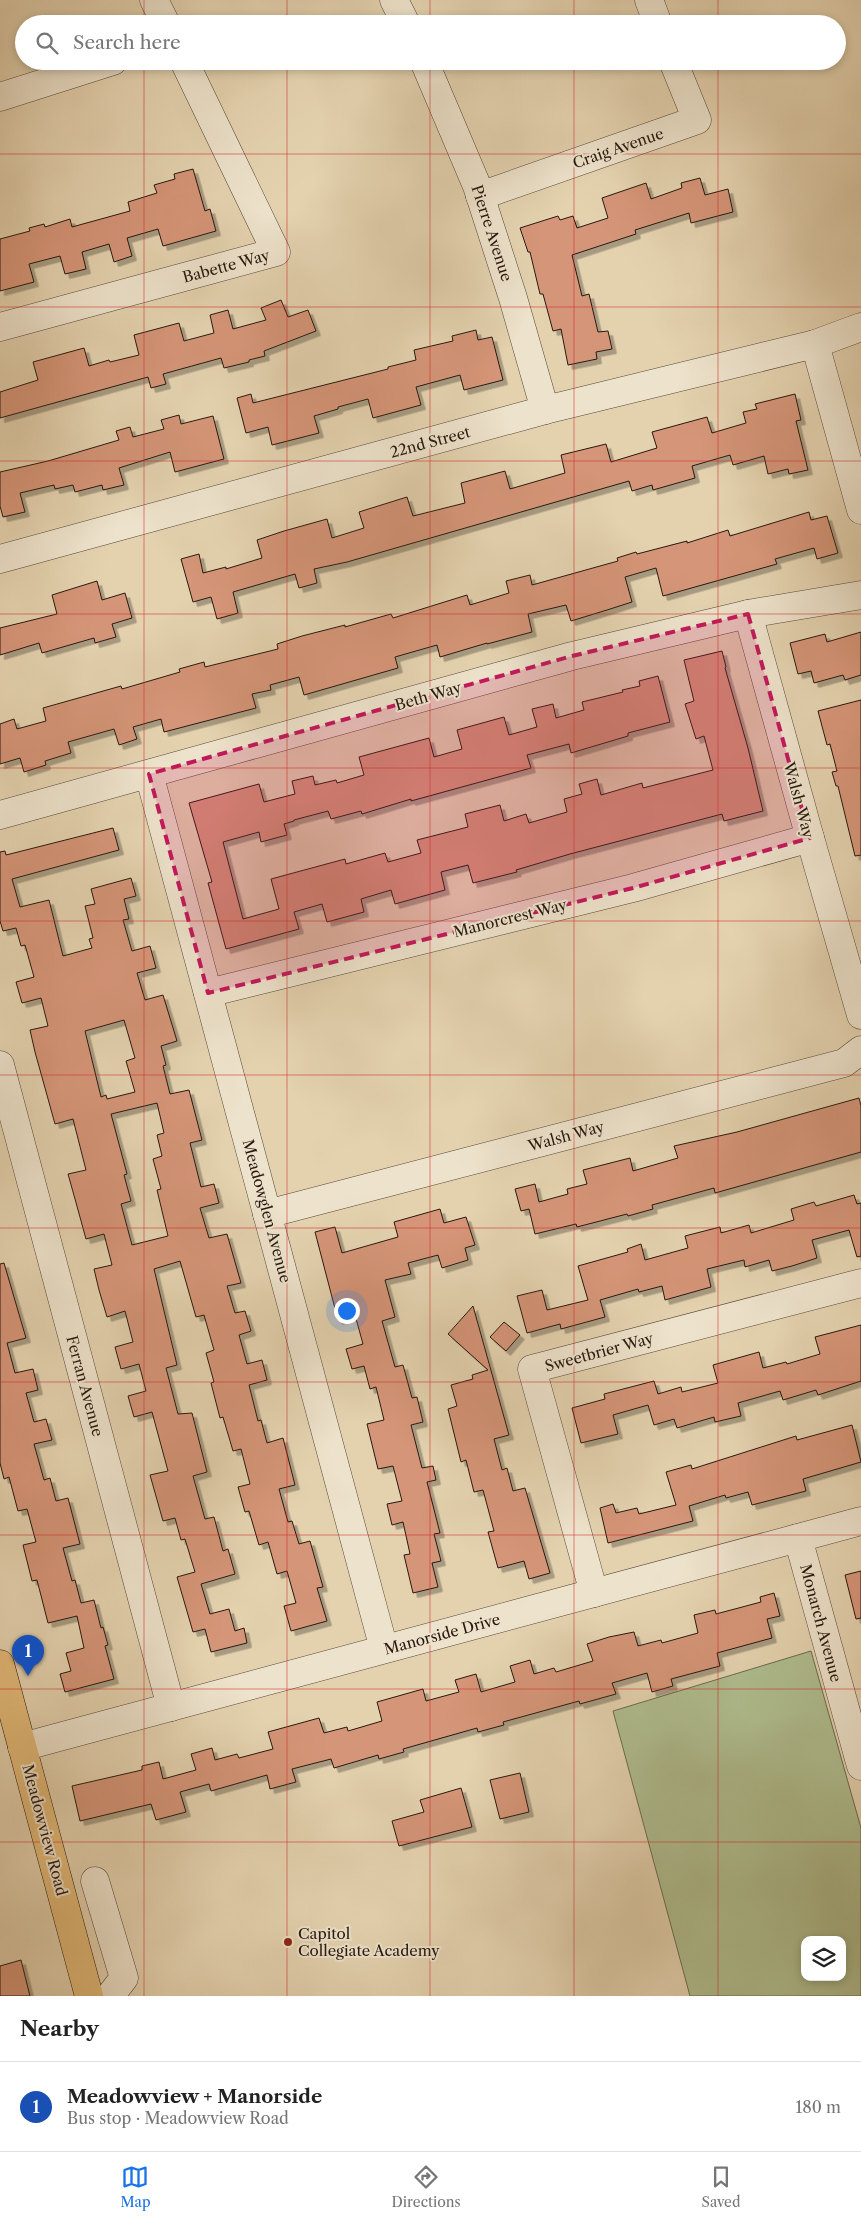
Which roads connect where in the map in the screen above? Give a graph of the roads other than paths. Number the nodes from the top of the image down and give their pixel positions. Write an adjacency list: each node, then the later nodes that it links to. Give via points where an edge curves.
1 (154, 0): 4 (street)
2 (394, 0): 5 (street)
3 (649, 0): 6 (street)
4 (162, 15)
5 (402, 15)
6 (655, 15)
7 (85, 70): 11 (street)
8 (188, 70): 13 (street, Babette Way, via 276,252)
9 (428, 70): 12 (street, Pierre Avenue)
10 (677, 70): 12 (street, Craig Avenue, via 696,120)
11 (0, 97)
12 (480, 196): 16 (street, Pierre Avenue)
13 (0, 327)
14 (861, 327): 15 (street, 22nd Street)
15 (815, 344): 16 (street, 22nd Street); 17 (street)
16 (545, 410): 18 (street, 22nd Street)
17 (861, 510)
18 (0, 559)
19 (861, 595): 20 (street, Beth Way)
20 (748, 614): 21 (street, Beth Way, via 572,656); 23 (street, Walsh Way)
21 (149, 774): 22 (street, Beth Way); 24 (street, Meadowglen Avenue)
22 (0, 815)
23 (810, 838): 24 (street, Manorcrest Way, via 623,890); 25 (street, Walsh Way)
24 (208, 993): 28 (street, Meadowglen Avenue)
25 (861, 1015)
26 (861, 1050): 28 (street, Walsh Way, via 844,1063)
27 (0, 1065): 35 (street, Ferran Avenue)
28 (267, 1214): 33 (street, Meadowglen Avenue)
29 (861, 1284): 32 (street, Sweetbrier Way, via 532,1369)
30 (861, 1521): 31 (street, Manorside Drive)
31 (798, 1538): 32 (street, Manorside Drive); 37 (street, Monarch Avenue)
32 (594, 1593): 33 (street, Manorside Drive)
33 (384, 1649): 35 (street, Manorside Drive)
34 (0, 1664): 36 (main road, Meadowview Road)
35 (171, 1707): 36 (street, Manorside Drive)
36 (22, 1747): 39 (main road, Meadowview Road)
37 (861, 1766)
38 (95, 1880): 40 (street, via 124,1978)
39 (89, 1996)
40 (110, 1996)

